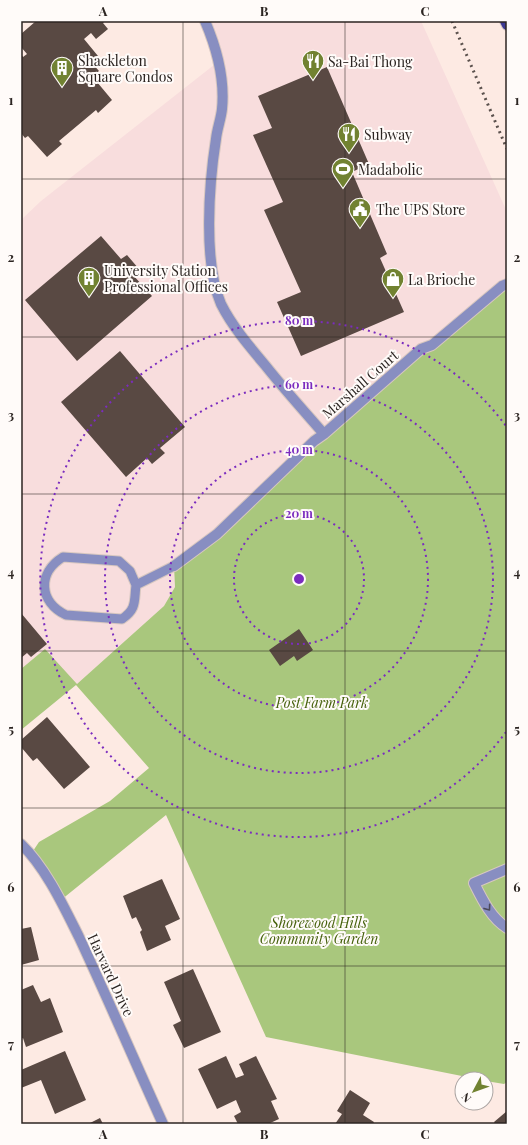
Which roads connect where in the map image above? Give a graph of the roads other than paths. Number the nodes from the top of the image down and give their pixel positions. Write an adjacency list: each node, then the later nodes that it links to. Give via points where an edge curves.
1 (205, 21): 5 (street, Marshall Court, via 219,61 222,94 209,207 214,280 221,303 247,344)
2 (505, 21): 3 (main road)
3 (507, 25)
4 (507, 284): 5 (street, Marshall Court, via 432,345 421,349)
5 (324, 434): 6 (street, via 217,534)
6 (174, 566): 7 (lane)
7 (136, 585): 7 (lane, via 130,571 119,561 63,557 56,561 46,574 45,590 52,606 66,615 122,619 133,608)
8 (21, 844): 11 (street, Harvard Drive, via 31,854 60,900 88,956)
9 (507, 869): 10 (street, one-way to 10, via 474,883 498,922)
10 (507, 928)
11 (163, 1124)

